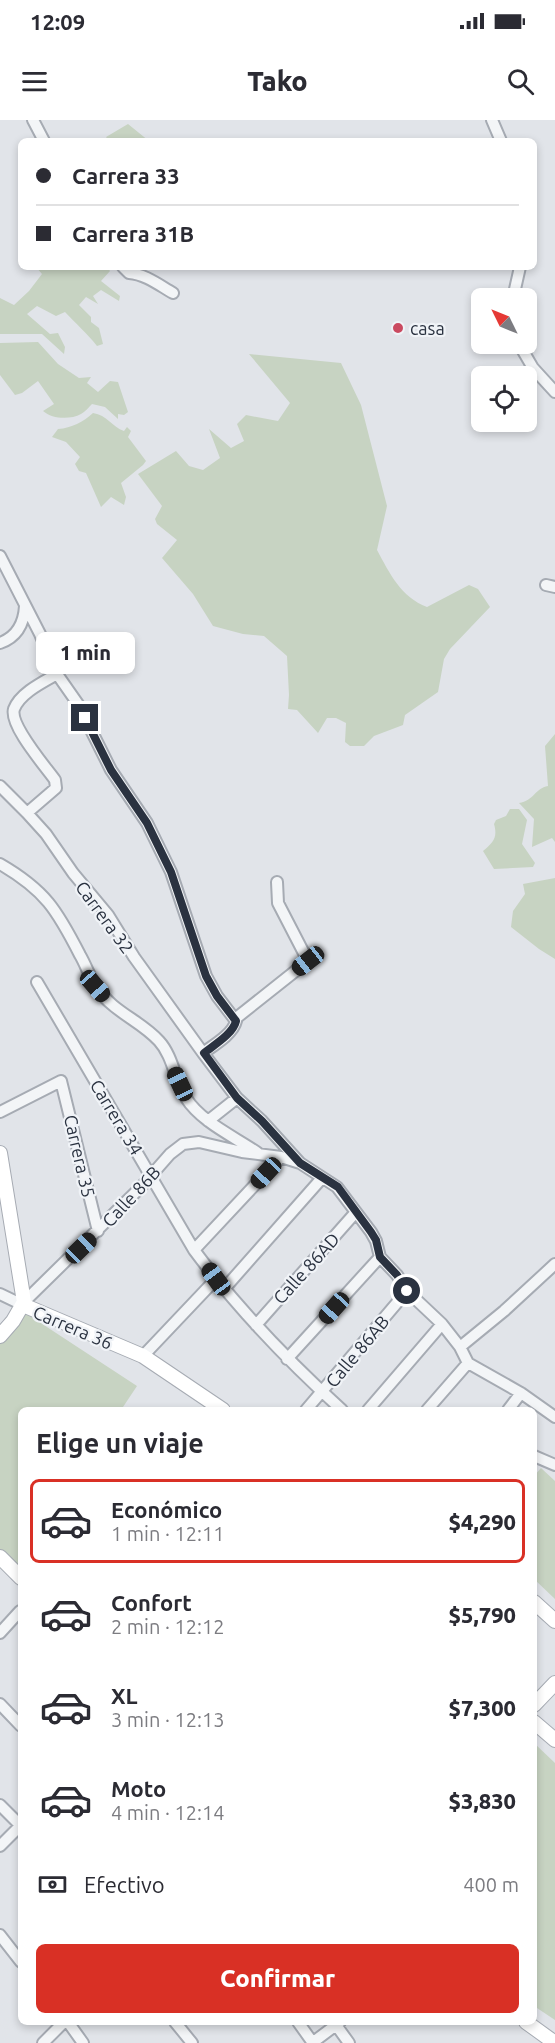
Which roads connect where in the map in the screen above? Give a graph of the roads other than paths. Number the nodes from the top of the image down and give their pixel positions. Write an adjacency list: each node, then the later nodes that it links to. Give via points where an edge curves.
1 (33, 120): 3 (street)
2 (492, 120): 4 (street)
3 (43, 138)
4 (500, 138)
5 (126, 270): 8 (street)
6 (519, 270): 7 (street)
7 (515, 288)
8 (173, 293)
9 (525, 354): 10 (street)
10 (555, 392)
11 (0, 556): 12 (street)
12 (25, 606): 13 (street, via 21,626); 14 (street)
13 (0, 643)
14 (57, 674): 16 (street, via 26,694 14,709 18,727 56,784); 20 (street, via 78,704 111,770 147,823 171,872 206,976)
15 (0, 786): 16 (street, Carrera 32)
16 (27, 813): 21 (street, Carrera 32, via 108,915)
17 (0, 864): 24 (street, via 37,889 58,913 95,986 115,1009 158,1040 187,1099)
18 (277, 882): 20 (street, via 278,903 308,961)
19 (37, 982): 29 (street, Carrera 34)
20 (235, 1019): 21 (street, via 228,1033)
21 (204, 1053): 22 (street, Carrera 32)
22 (237, 1098): 24 (street); 28 (street, Carrera 32)
23 (0, 1112): 32 (street, Carrera 35, via 61,1081)
24 (208, 1121): 26 (street)
25 (0, 1153): 40 (street, Carrera 36)
26 (259, 1153): 27 (street); 29 (street, Calle 86B, via 199,1142 183,1144)
27 (281, 1157): 28 (street); 33 (street)
28 (300, 1163): 30 (street)
29 (152, 1176): 32 (street, Calle 86B); 33 (street, Carrera 34)
30 (322, 1178): 31 (street, via 338,1187); 37 (street)
31 (356, 1212): 34 (street, via 376,1240); 42 (street, Calle 86AD)
32 (98, 1231): 40 (street, Calle 86B)
33 (194, 1250): 36 (street, Carrera 34)
34 (380, 1257): 38 (street); 46 (street)
35 (555, 1264): 44 (street)
36 (216, 1279): 37 (street, Carrera 34); 45 (street)
37 (224, 1289): 42 (street, Carrera 34)
38 (407, 1291): 41 (street); 48 (street, Calle 86AB)
39 (0, 1294): 40 (street)
40 (24, 1304): 43 (street, Calle 86B); 45 (street, Carrera 36)
41 (442, 1324): 44 (street); 53 (street)
42 (256, 1325): 46 (street, Carrera 34)
43 (0, 1336)
44 (460, 1347): 47 (street)
45 (143, 1356): 50 (street, Carrera 36)
46 (288, 1359): 48 (street, Carrera 34)
47 (468, 1363): 49 (street); 54 (street)
48 (322, 1392): 51 (street, Calle 86AB); 52 (street, Carrera 34)
49 (521, 1393): 55 (street); 56 (street)
50 (219, 1407)
51 (309, 1407)
52 (339, 1407)
53 (371, 1407)
54 (430, 1407)
55 (510, 1407)
56 (555, 1417)
57 (537, 1457): 58 (street)
58 (555, 1465)
59 (0, 1557): 60 (street)
60 (18, 1575)
61 (537, 1605): 63 (street)
62 (18, 1613): 64 (street)
63 (555, 1621)
64 (0, 1633)
65 (555, 1683): 66 (street)
66 (537, 1702)
67 (0, 1704): 68 (street)
68 (18, 1723)
69 (537, 1725): 70 (street)
70 (555, 1740)
71 (0, 1805): 72 (street)
72 (18, 1823)
73 (18, 1829): 74 (street)
74 (0, 1846)
75 (0, 1935): 76 (street)
76 (18, 1958)
77 (63, 2025): 84 (street)
78 (68, 2025): 85 (street)
79 (177, 2025): 86 (street)
80 (300, 2025): 87 (street)
81 (337, 2025): 87 (street)
82 (339, 2025): 88 (street)
83 (530, 2025): 89 (street)
84 (43, 2043)
85 (83, 2043)
86 (192, 2043)
87 (313, 2043)
88 (349, 2043)
89 (555, 2043)

